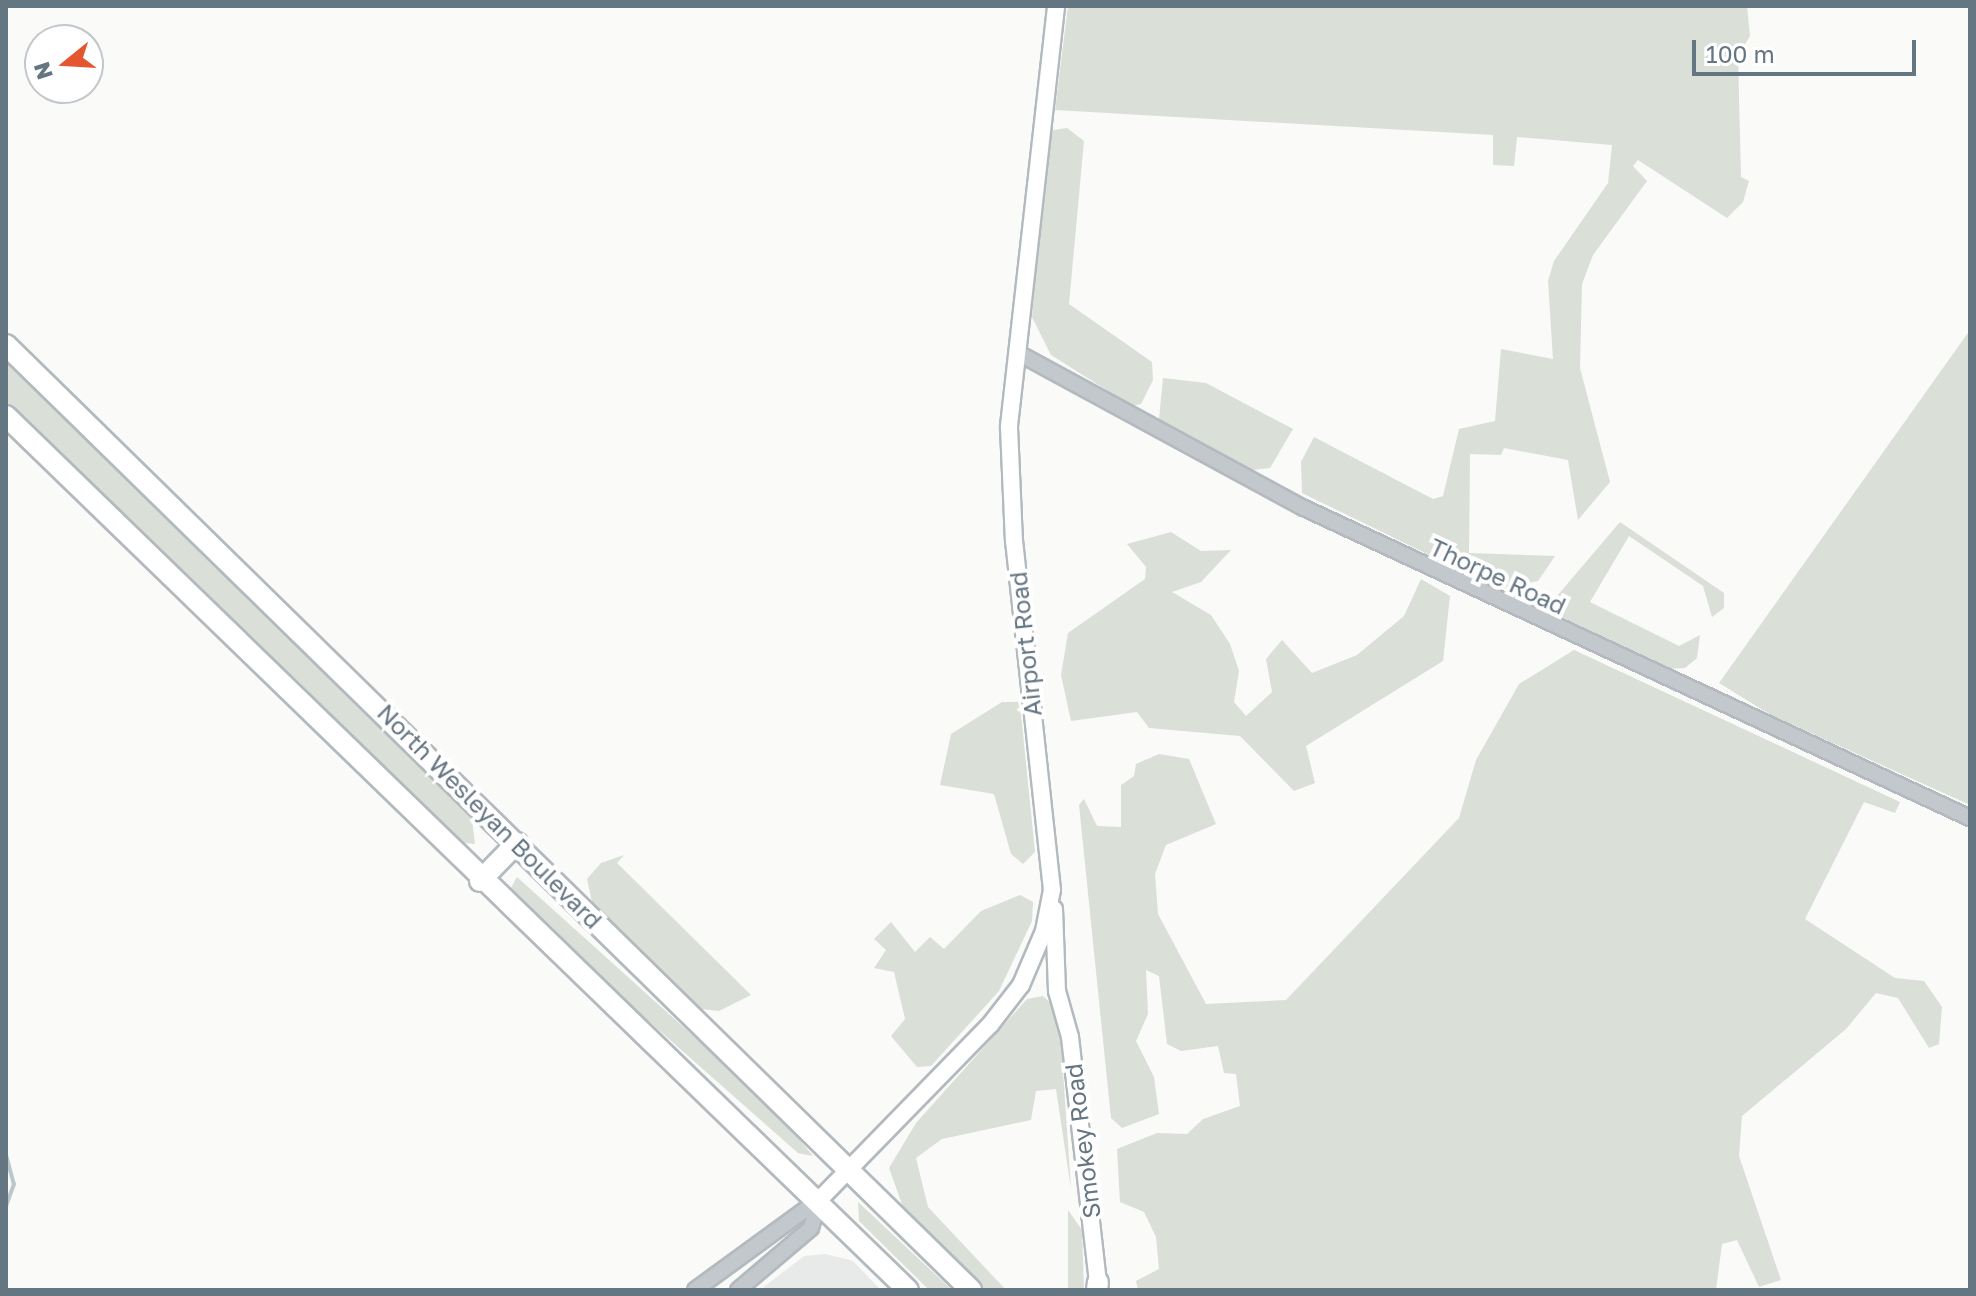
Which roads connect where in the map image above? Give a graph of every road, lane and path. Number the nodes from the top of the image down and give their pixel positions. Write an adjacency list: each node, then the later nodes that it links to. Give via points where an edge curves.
1 (1056, 6): 3 (main road, Airport Road)
2 (6, 345): 6 (highway, North Wesleyan Boulevard)
3 (1018, 353): 5 (street, Thorpe Road, via 1304,508); 8 (main road, Airport Road, via 1009,426 1014,542)
4 (6, 416): 7 (highway, North Wesleyan Boulevard)
5 (1970, 818)
6 (517, 843): 7 (highway); 9 (highway, North Wesleyan Boulevard)
7 (480, 881): 10 (highway, North Wesleyan Boulevard)
8 (1052, 890): 9 (main road, Airport Road, via 1021,985 952,1068); 11 (main road, Smokey Road)
9 (850, 1171): 10 (main road, Airport Road); 15 (highway, North Wesleyan Boulevard)
10 (820, 1199): 12 (street); 13 (street, via 811,1228); 14 (highway, North Wesleyan Boulevard)
11 (1098, 1287)
12 (695, 1290)
13 (738, 1290)
14 (908, 1290)
15 (971, 1290)

